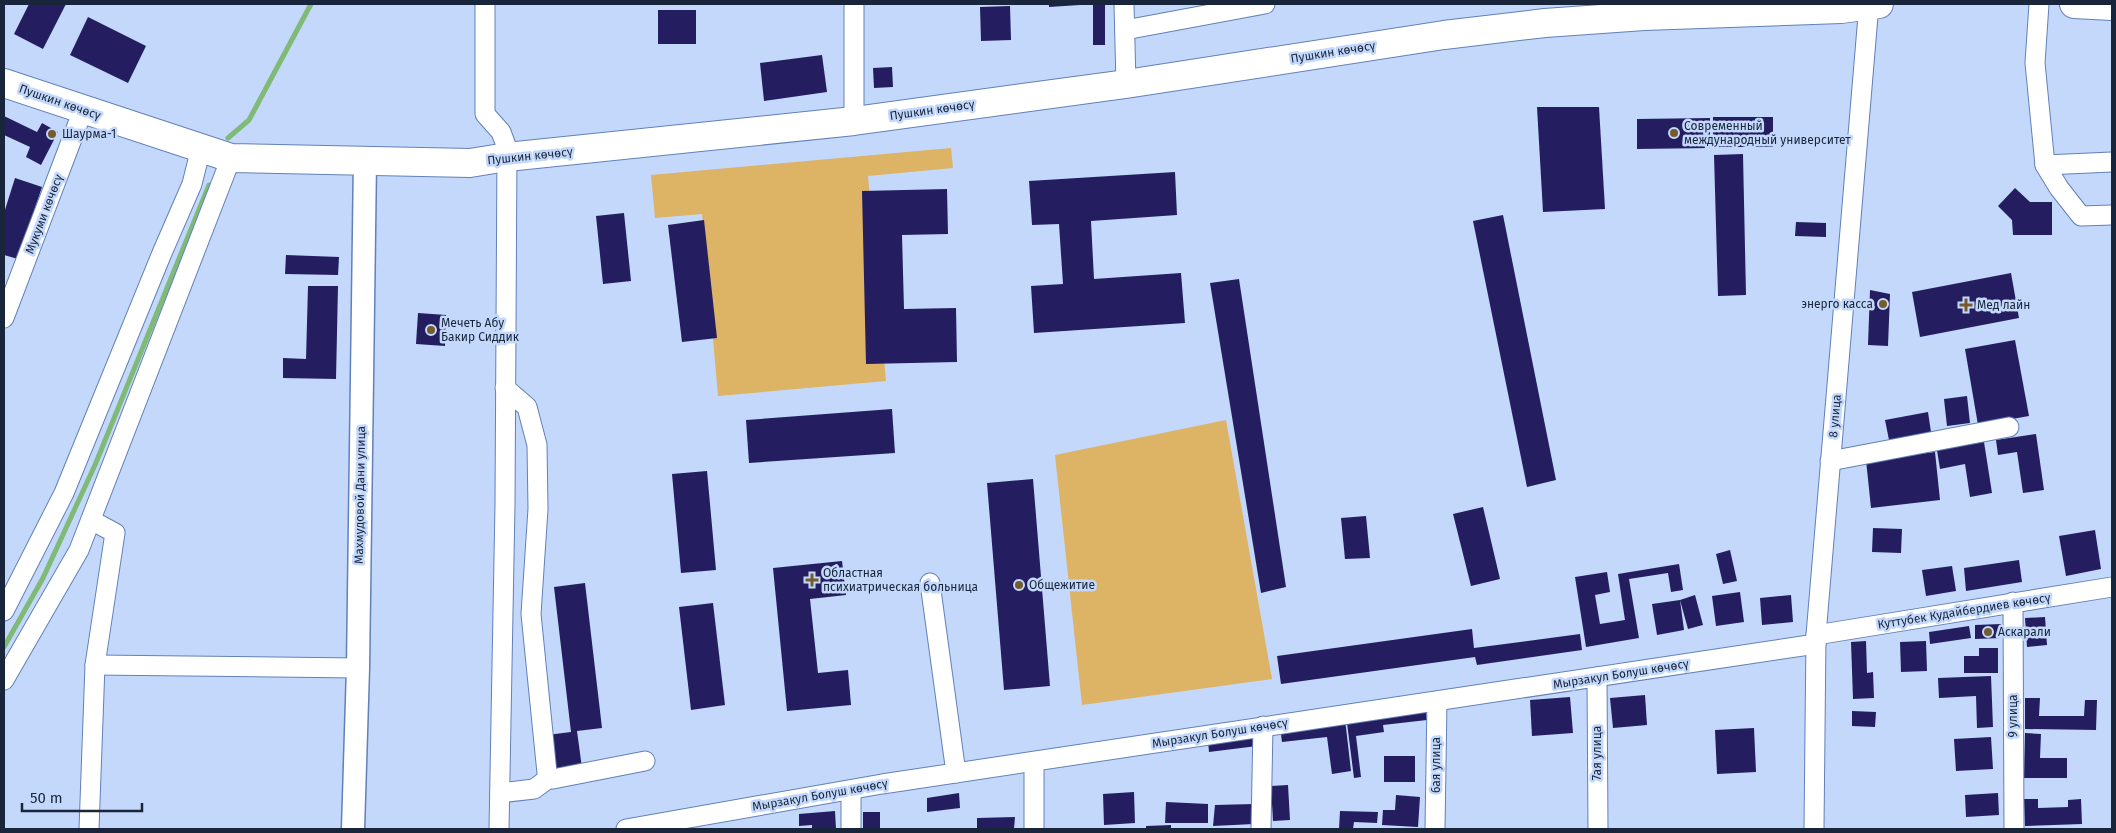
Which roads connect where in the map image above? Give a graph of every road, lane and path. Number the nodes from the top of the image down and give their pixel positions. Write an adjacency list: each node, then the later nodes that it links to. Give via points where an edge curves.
1 (485, 4): 16 (street, via 485,114 501,132)
2 (854, 4): 14 (street)
3 (1124, 4): 10 (street)
4 (1265, 4): 10 (street)
5 (1870, 4): 6 (highway, Пушкин көчөсү); 12 (highway, Пушкин көчөсү, via 1841,9 1545,23 1444,35); 25 (street, 8 улица)
6 (1879, 4)
7 (2040, 4): 20 (street, via 2035,63)
8 (2074, 4): 9 (highway)
9 (2112, 6)
10 (1125, 30): 12 (street)
11 (4, 83): 13 (highway, Пушкин көчөсү)
12 (1126, 84): 14 (highway, Пушкин көчөсү)
13 (83, 110): 15 (highway, Пушкин көчөсү); 22 (street, Мукуми көчөсү)
14 (854, 121): 16 (highway, Пушкин көчөсү)
15 (201, 148): 17 (highway, Пушкин көчөсү); 30 (street, via 192,184 64,492)
16 (507, 157): 18 (highway, Пушкин көчөсү, via 470,163); 23 (street)
17 (232, 158): 18 (highway, Пушкин көчөсү); 26 (street)
18 (365, 160): 33 (street, Махмудовой Дани улица)
19 (2112, 162): 20 (street)
20 (2045, 165): 21 (street, via 2058,188 2081,216)
21 (2112, 215)
22 (4, 318)
23 (506, 388): 41 (street, via 526,407 537,445 538,509 531,614); 43 (street)
24 (2009, 427): 25 (street)
25 (1830, 461): 31 (street, 8 улица)
26 (91, 520): 32 (street, via 115,533); 35 (street, via 79,550)
27 (930, 583): 40 (street)
28 (2112, 587): 29 (street, Куттубек Кудайбердиев көчөсү)
29 (2013, 602): 31 (street, Куттубек Кудайбердиев көчөсү); 55 (street, 9 улица)
30 (4, 611)
31 (1816, 640): 34 (street, Мырзакул Болуш көчөсү); 54 (street, 8 улица)
32 (95, 665): 33 (street); 45 (street)
33 (358, 668): 46 (street, Махмудовой Дани улица)
34 (1597, 677): 36 (street, Мырзакул Болуш көчөсү); 53 (street, 7ая улица)
35 (4, 680)
36 (1436, 701): 37 (street, Мырзакул Болуш көчөсү); 52 (street, 6ая улица)
37 (1263, 726): 39 (street, Мырзакул Болуш көчөсү); 51 (street)
38 (645, 762): 41 (street)
39 (1034, 762): 40 (street, Мырзакул Болуш көчөсү); 50 (street)
40 (956, 773): 42 (street, Мырзакул Болуш көчөсү)
41 (549, 778): 43 (street, via 534,789)
42 (851, 790): 44 (street, Мырзакул Болуш көчөсү); 49 (street)
43 (500, 793): 47 (street)
44 (679, 825): 48 (street, Мырзакул Болуш көчөсү)
45 (89, 829)
46 (353, 829)
47 (499, 829)
48 (626, 829)
49 (851, 829)
50 (1034, 829)
51 (1261, 829)
52 (1436, 829)
53 (1598, 829)
54 (1814, 829)
55 (2014, 829)

